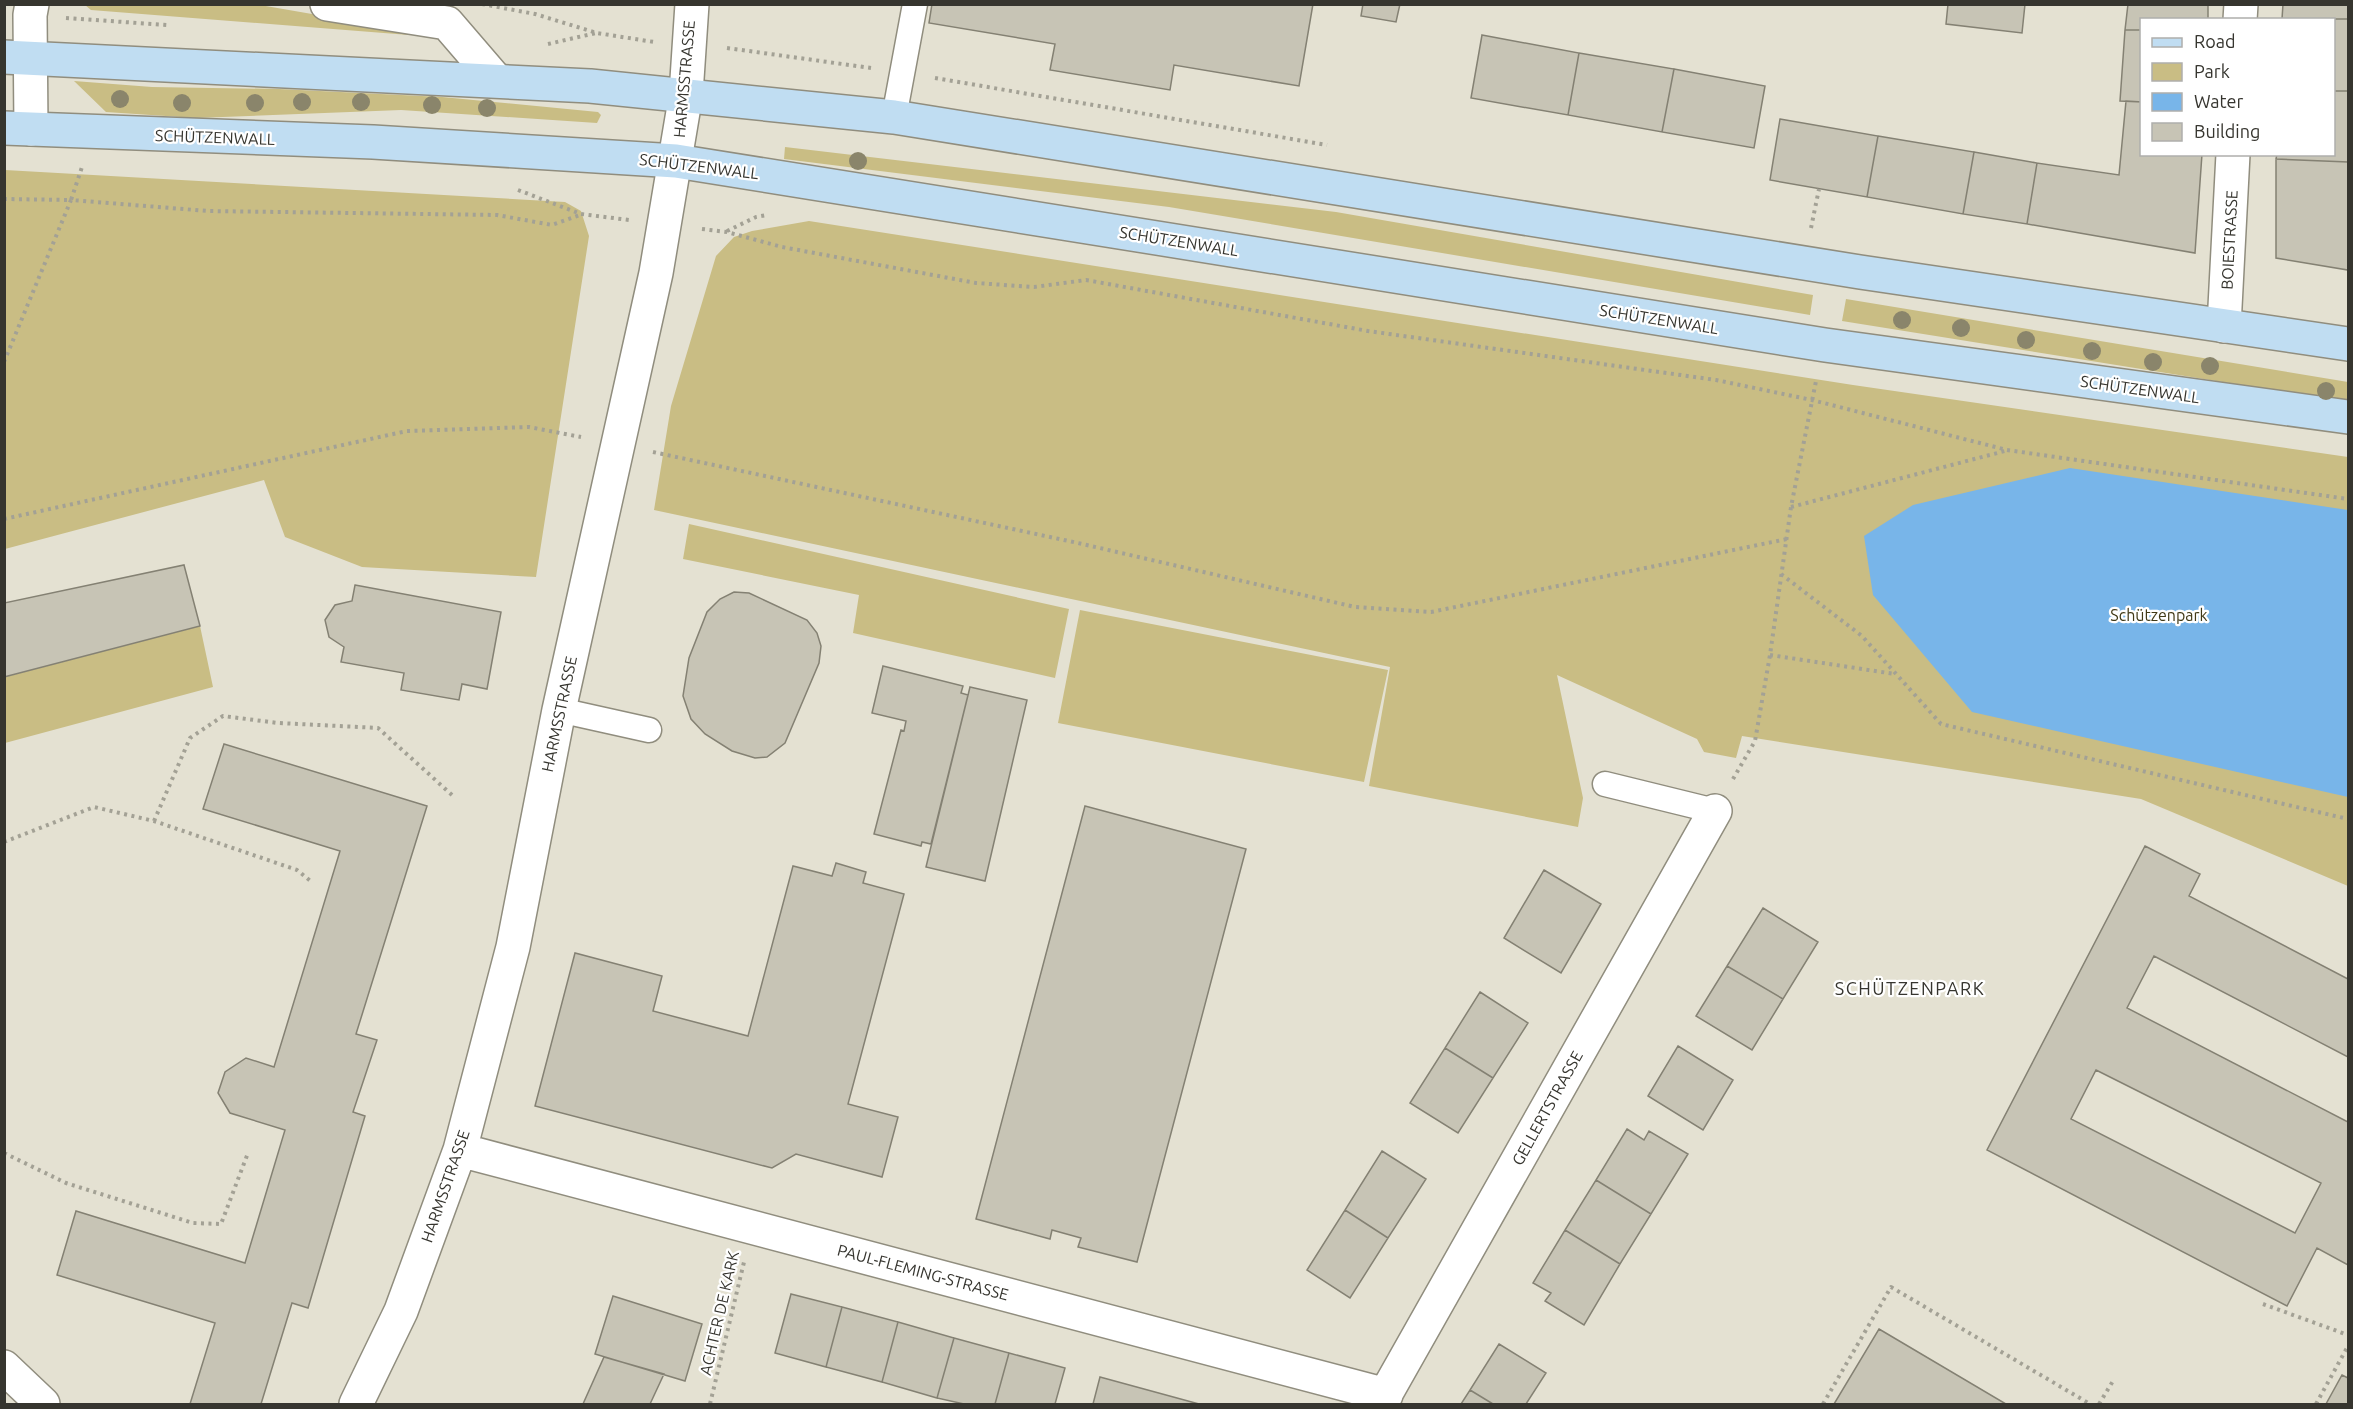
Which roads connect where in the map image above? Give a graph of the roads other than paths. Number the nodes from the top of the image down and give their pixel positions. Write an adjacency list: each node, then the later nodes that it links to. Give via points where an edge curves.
1 (32, 4): 5 (street)
2 (327, 4): 6 (street, via 447,23)
3 (692, 4): 7 (street, HARMSSTRASSE)
4 (915, 4): 8 (lane)
5 (17, 57): 6 (main road); 9 (street)
6 (495, 80): 7 (main road)
7 (686, 94): 8 (main road); 11 (street, HARMSSTRASSE)
8 (894, 117): 12 (main road, via 1860,272)
9 (18, 129): 11 (main road, SCHÜTZENWALL, via 374,142)
10 (2233, 156): 12 (street, BOIESTRASSE)
11 (676, 161): 14 (main road, SCHÜTZENWALL, via 1825,345); 15 (street, HARMSSTRASSE, via 656,273)
12 (2224, 326): 13 (main road)
13 (2349, 344)
14 (2349, 417)
15 (559, 710): 16 (lane); 19 (street, HARMSSTRASSE, via 513,947)
16 (649, 730)
17 (1605, 784): 18 (lane)
18 (1714, 811): 21 (street, GELLERTSTRASSE)
19 (460, 1150): 21 (street, PAUL-FLEMING-STRASSE); 23 (street, HARMSSTRASSE, via 401,1311)
20 (4, 1367): 22 (street)
21 (1383, 1400)
22 (43, 1404)
23 (356, 1404)

